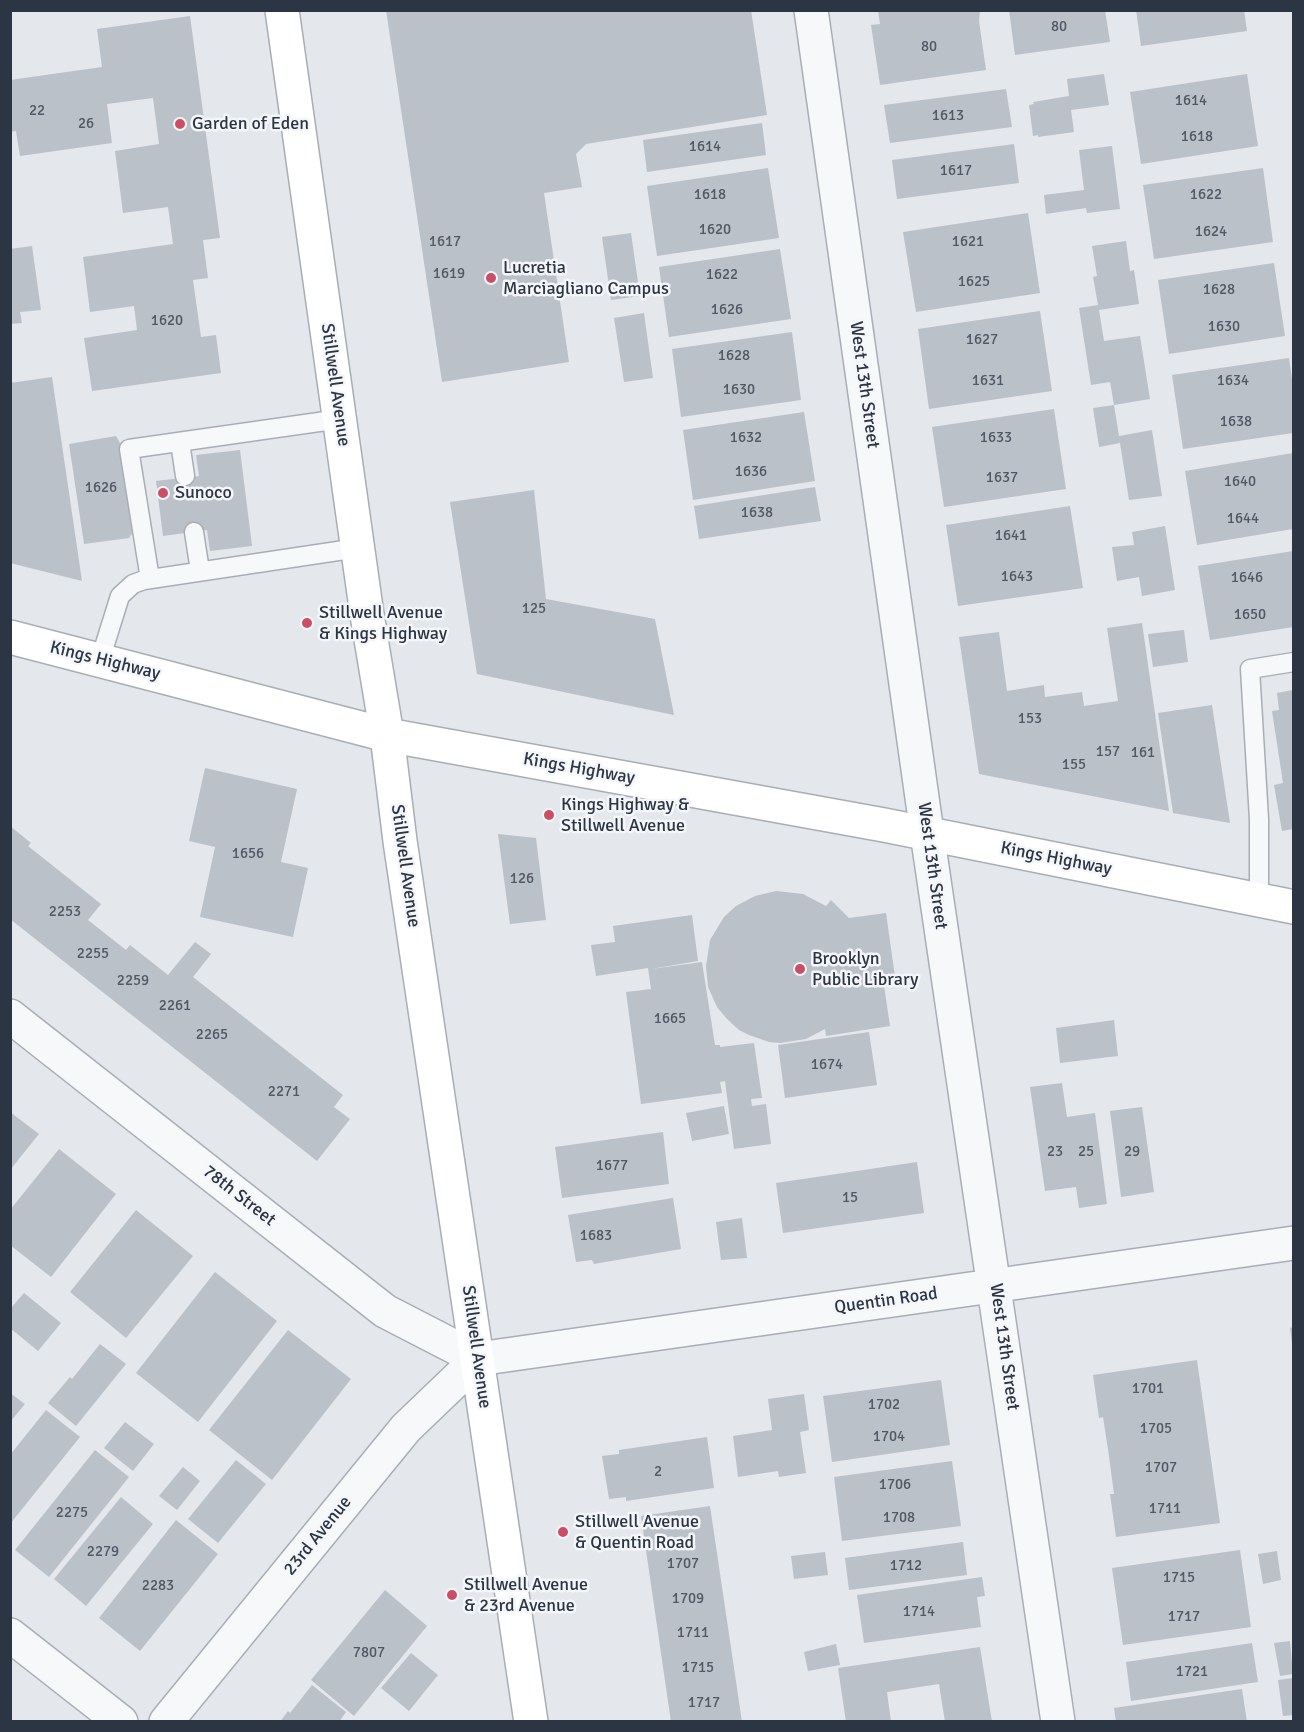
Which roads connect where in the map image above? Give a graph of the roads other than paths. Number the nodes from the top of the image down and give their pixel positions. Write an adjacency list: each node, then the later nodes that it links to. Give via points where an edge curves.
1 (282, 10): 3 (main road, Stillwell Avenue)
2 (810, 10): 14 (street, West 13th Street)
3 (340, 419): 4 (lane); 7 (main road, Stillwell Avenue)
4 (180, 442): 5 (lane); 9 (lane, via 129,449)
5 (185, 476)
6 (194, 532): 8 (lane)
7 (358, 548): 8 (lane); 13 (main road, Stillwell Avenue)
8 (200, 571): 9 (lane)
9 (150, 579): 11 (lane, via 133,584 120,596)
10 (10, 637): 11 (main road, Kings Highway)
11 (100, 660): 13 (main road, Kings Highway)
12 (1293, 662): 15 (lane, via 1250,669 1259,819)
13 (387, 735): 14 (main road, Kings Highway); 20 (main road, Stillwell Avenue)
14 (927, 833): 15 (main road, Kings Highway); 19 (street, West 13th Street)
15 (1259, 900): 16 (main road, Kings Highway)
16 (1293, 907)
17 (10, 1016): 20 (street, 78th Street, via 385,1311)
18 (1293, 1243): 19 (street, Quentin Road)
19 (995, 1286): 20 (street, Quentin Road); 25 (street, West 13th Street)
20 (478, 1359): 23 (street, 23rd Avenue, via 406,1428); 24 (main road, Stillwell Avenue)
21 (10, 1635): 22 (street)
22 (121, 1722)
23 (166, 1722)
24 (531, 1722)
25 (1058, 1722)

